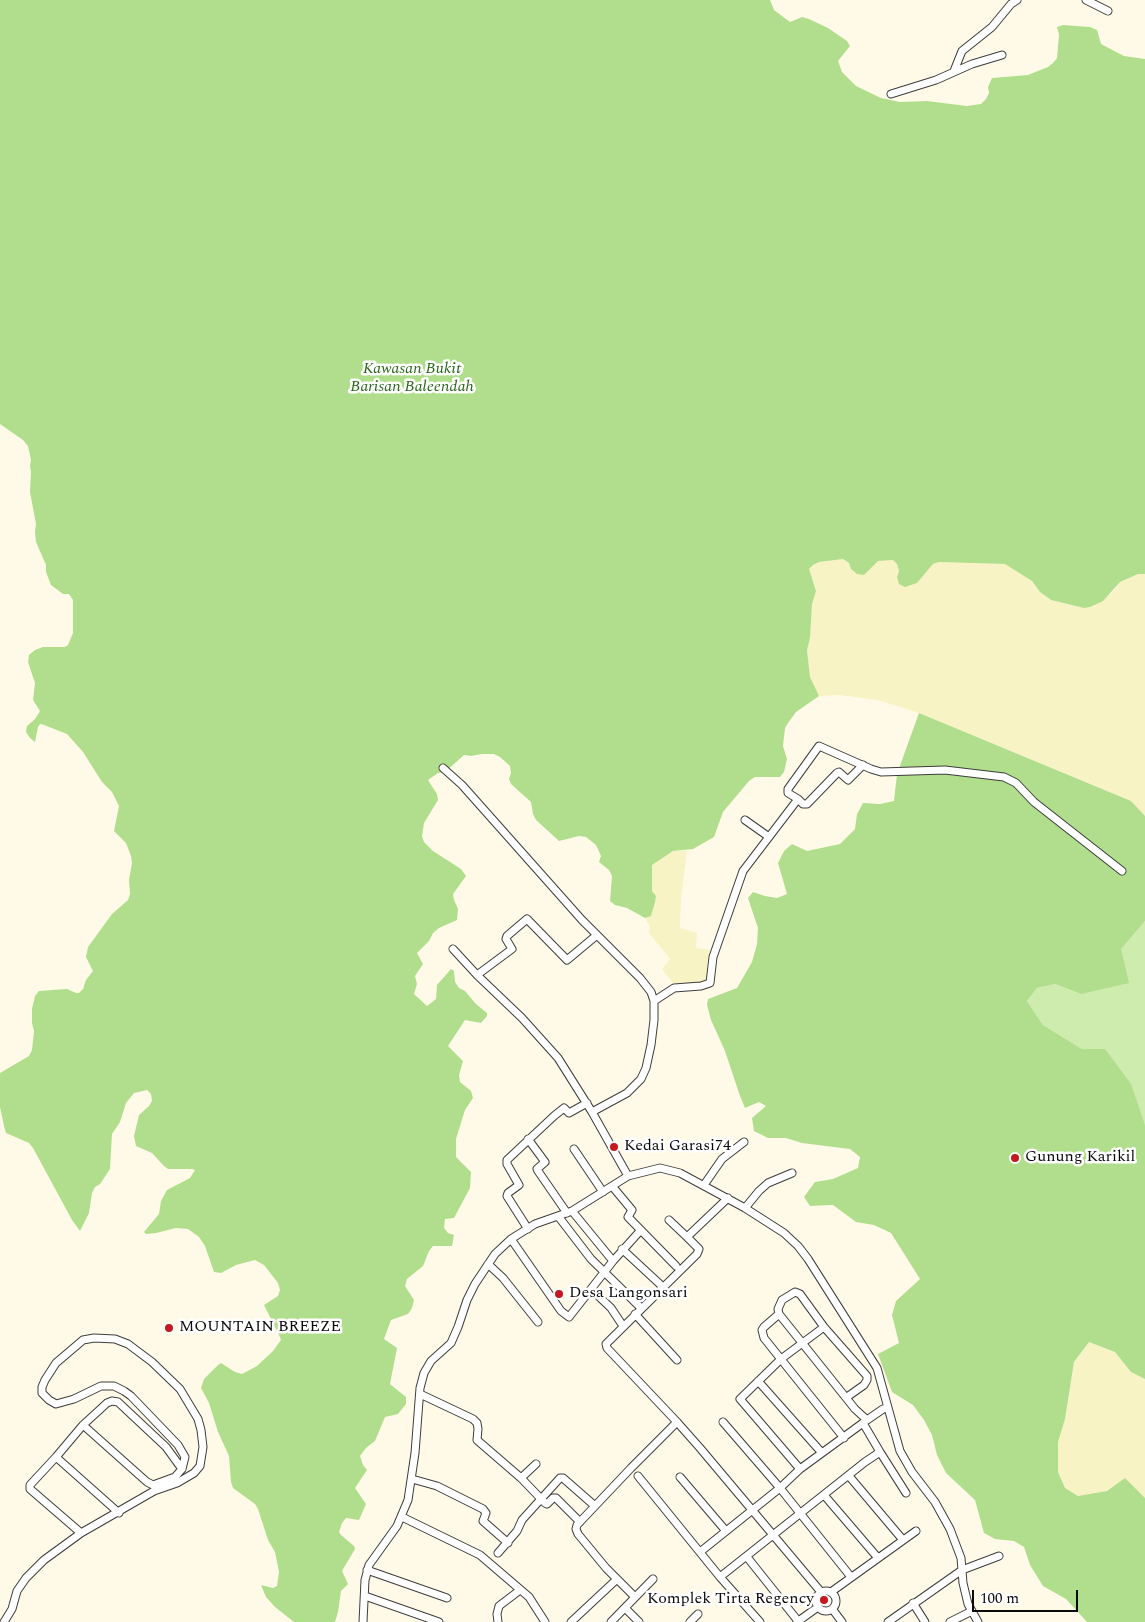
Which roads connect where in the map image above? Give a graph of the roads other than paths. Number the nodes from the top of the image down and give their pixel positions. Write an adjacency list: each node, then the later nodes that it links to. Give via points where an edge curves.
1 (1017, 0): 5 (street, via 992,27 962,51)
2 (1086, 0): 3 (street)
3 (1108, 11)
4 (1002, 55): 5 (street)
5 (954, 71): 6 (street)
6 (891, 94)
7 (862, 765): 9 (street, via 848,780 837,773 807,804); 9 (street, via 819,746 788,790); 12 (street, via 881,772 945,770 1004,777 1016,783 1034,802)
8 (443, 768): 13 (street)
9 (798, 799): 11 (street)
10 (745, 820): 11 (street)
11 (769, 838): 16 (street, via 743,871 713,957 710,983 674,988)
12 (1122, 871)
13 (597, 935): 15 (street, via 567,960 526,919 507,936 512,949); 16 (street, via 640,978)
14 (453, 949): 15 (street)
15 (477, 975): 17 (street, via 558,1058)
16 (654, 1002): 18 (street, via 651,1046 641,1079 621,1097)
17 (587, 1103): 18 (street); 19 (street, via 569,1113 564,1108)
18 (592, 1112): 23 (street)
19 (528, 1139): 29 (street, via 545,1162 537,1170); 32 (street, via 507,1162 519,1184 507,1196)
20 (744, 1142): 24 (street, via 722,1159)
21 (574, 1149): 26 (street)
22 (792, 1173): 28 (street, via 768,1183)
23 (628, 1176): 24 (street, via 660,1168 674,1170); 25 (street)
24 (704, 1185): 27 (street)
25 (612, 1186): 26 (street); 33 (street, via 632,1208 628,1217)
26 (603, 1192): 29 (street)
27 (728, 1198): 28 (street); 34 (street)
28 (745, 1208): 97 (street, via 798,1246 873,1361 903,1458 950,1529 958,1547)
29 (569, 1212): 30 (street); 36 (street)
30 (558, 1216): 32 (street); 37 (street)
31 (669, 1220): 34 (street)
32 (528, 1229): 35 (street)
33 (640, 1231): 38 (street); 41 (street)
34 (687, 1237): 43 (street, via 699,1251)
35 (511, 1239): 40 (street); 44 (street, via 566,1316 571,1315)
36 (594, 1240): 37 (street); 39 (street)
37 (583, 1249): 42 (street)
38 (622, 1249): 39 (street); 43 (street)
39 (613, 1261): 42 (street)
40 (488, 1264): 48 (street); 55 (street, via 467,1300 451,1343 427,1366)
41 (676, 1266)
42 (604, 1274): 44 (street); 45 (street)
43 (663, 1288): 45 (street)
44 (591, 1289): 49 (street, via 611,1308)
45 (641, 1308): 46 (street)
46 (636, 1314): 49 (street); 53 (street)
47 (779, 1314): 50 (street, via 782,1300 798,1292); 51 (street); 52 (street, via 762,1330 764,1338)
48 (538, 1322)
49 (623, 1326): 59 (street, via 607,1341 607,1348)
50 (824, 1327): 51 (street); 56 (street, via 867,1376 864,1385)
51 (803, 1342): 52 (street); 56 (street)
52 (781, 1359): 54 (street); 62 (street)
53 (677, 1360)
54 (758, 1381): 64 (street); 68 (street, via 740,1399)
55 (420, 1394): 72 (street, via 473,1419 478,1428 477,1440); 73 (street)
56 (847, 1397): 58 (street)
57 (883, 1408): 58 (street)
58 (865, 1421): 62 (street); 63 (street)
59 (676, 1422): 79 (street); 80 (street)
60 (723, 1422): 75 (street)
61 (83, 1425): 65 (street); 67 (street, via 107,1403 118,1402 166,1447); 74 (street, via 147,1482 154,1485)
62 (844, 1438): 64 (street)
63 (880, 1452): 70 (street); 76 (street)
64 (822, 1453): 68 (street)
65 (56, 1457): 81 (street); 87 (street, via 30,1485 30,1490)
66 (536, 1464): 72 (street)
67 (182, 1469): 74 (street); 74 (street, via 185,1457 178,1445 124,1391 114,1386 101,1386 56,1404 45,1398 42,1387 56,1363 83,1340 115,1339 128,1344 152,1362 180,1389 198,1419 203,1447 200,1466 194,1473)
68 (800, 1469): 75 (street)
69 (638, 1476): 91 (street)
70 (849, 1476): 77 (street); 89 (street)
71 (680, 1477): 85 (street)
72 (521, 1478): 78 (street)
73 (412, 1479): 83 (street); 90 (street, via 437,1486 484,1509 483,1521)
74 (176, 1480): 81 (street)
75 (780, 1488): 80 (street); 82 (street)
76 (906, 1493)
77 (824, 1495): 82 (street); 95 (street)
78 (540, 1499): 79 (street, via 562,1478); 84 (street, via 546,1504 556,1498); 90 (street)
79 (594, 1506): 84 (street)
80 (752, 1509): 85 (street); 88 (street)
81 (119, 1513): 87 (street)
82 (800, 1514): 88 (street); 99 (street)
83 (402, 1517): 96 (street); 102 (street, via 480,1555)
84 (580, 1522): 101 (street, via 576,1529 578,1534)
85 (726, 1531): 91 (street)
86 (916, 1531): 89 (street)
87 (81, 1532): 114 (street, via 26,1578)
88 (772, 1535): 94 (street); 103 (street)
89 (903, 1540): 95 (street)
90 (508, 1543): 92 (street)
91 (700, 1552): 98 (street)
92 (498, 1553)
93 (999, 1556): 97 (street)
94 (747, 1557): 98 (street); 124 (street)
95 (878, 1558): 99 (street)
96 (367, 1570): 105 (street); 107 (street)
97 (962, 1570): 108 (street); 112 (street, via 965,1593)
98 (720, 1577): 123 (street)
99 (851, 1577): 104 (street)
100 (653, 1579): 106 (street)
101 (616, 1580): 106 (street); 119 (street)
102 (520, 1590): 117 (street, via 499,1606); 118 (street)
103 (821, 1592): 104 (street); 110 (street, via 816,1601)
104 (831, 1592): 111 (street, via 837,1602)
105 (365, 1596): 115 (street); 116 (street)
106 (635, 1597): 109 (street)
107 (447, 1598)
108 (913, 1604): 126 (street); 127 (street)
109 (625, 1608): 120 (street); 121 (street)
110 (818, 1608): 111 (street, via 827,1612); 124 (street)
111 (833, 1610): 125 (street)
112 (972, 1611): 128 (street); 129 (street)
113 (698, 1614): 122 (street)
114 (4, 1622)
115 (363, 1622)
116 (439, 1622)
117 (498, 1622)
118 (545, 1622)
119 (571, 1622)
120 (612, 1622)
121 (639, 1622)
122 (690, 1622)
123 (760, 1622)
124 (797, 1622)
125 (842, 1622)
126 (888, 1622)
127 (926, 1622)
128 (950, 1622)
129 (978, 1622)

